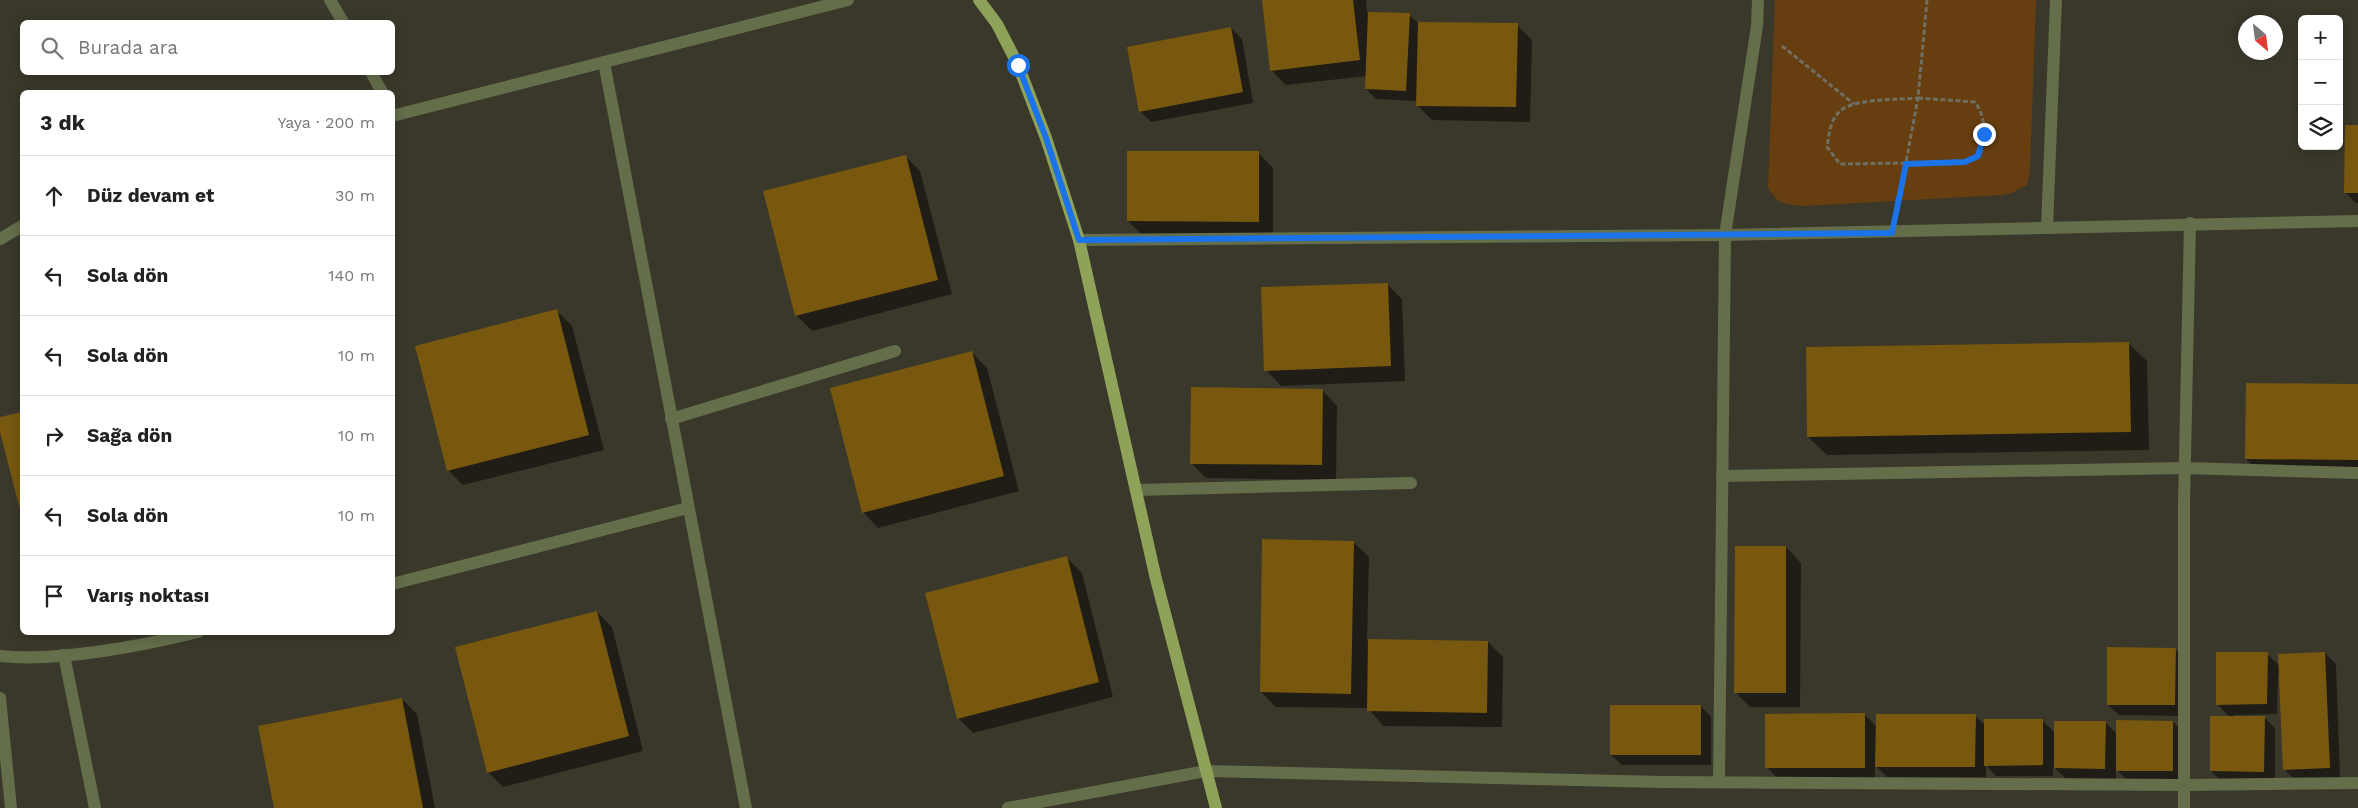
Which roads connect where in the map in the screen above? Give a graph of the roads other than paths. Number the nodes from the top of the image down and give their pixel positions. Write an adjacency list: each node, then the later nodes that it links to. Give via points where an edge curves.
1 (330, 0): 6 (street)
2 (848, 0): 7 (street)
3 (979, 0): 17 (main road, via 998,24 1018,65)
4 (1758, 0): 15 (street, via 1757,26)
5 (2056, 0): 14 (street)
6 (342, 20)
7 (604, 62): 10 (street); 19 (street)
8 (373, 75): 9 (street)
9 (381, 90)
10 (395, 114)
11 (2358, 221): 12 (street)
12 (2190, 223): 14 (street); 20 (street)
13 (20, 227): 16 (street)
14 (2047, 228): 15 (street)
15 (1724, 235): 17 (street); 22 (street)
16 (0, 239)
17 (1079, 240): 24 (main road)
18 (896, 351): 19 (street)
19 (671, 419): 25 (street)
20 (2184, 468): 21 (street); 22 (street); 34 (street)
21 (2358, 473)
22 (1722, 476): 32 (street)
23 (1411, 483): 24 (street)
24 (1136, 490): 31 (main road)
25 (688, 508): 26 (street); 37 (street)
26 (395, 583)
27 (182, 635): 28 (street)
28 (64, 655): 29 (street); 36 (street)
29 (0, 656)
30 (0, 698): 35 (street)
31 (1206, 771): 32 (street); 38 (street); 39 (main road)
32 (1719, 782): 34 (street)
33 (2358, 783): 34 (street)
34 (2185, 785): 40 (street)
35 (11, 808)
36 (95, 808)
37 (746, 808)
38 (1008, 808)
39 (1216, 808)
40 (2184, 808)

